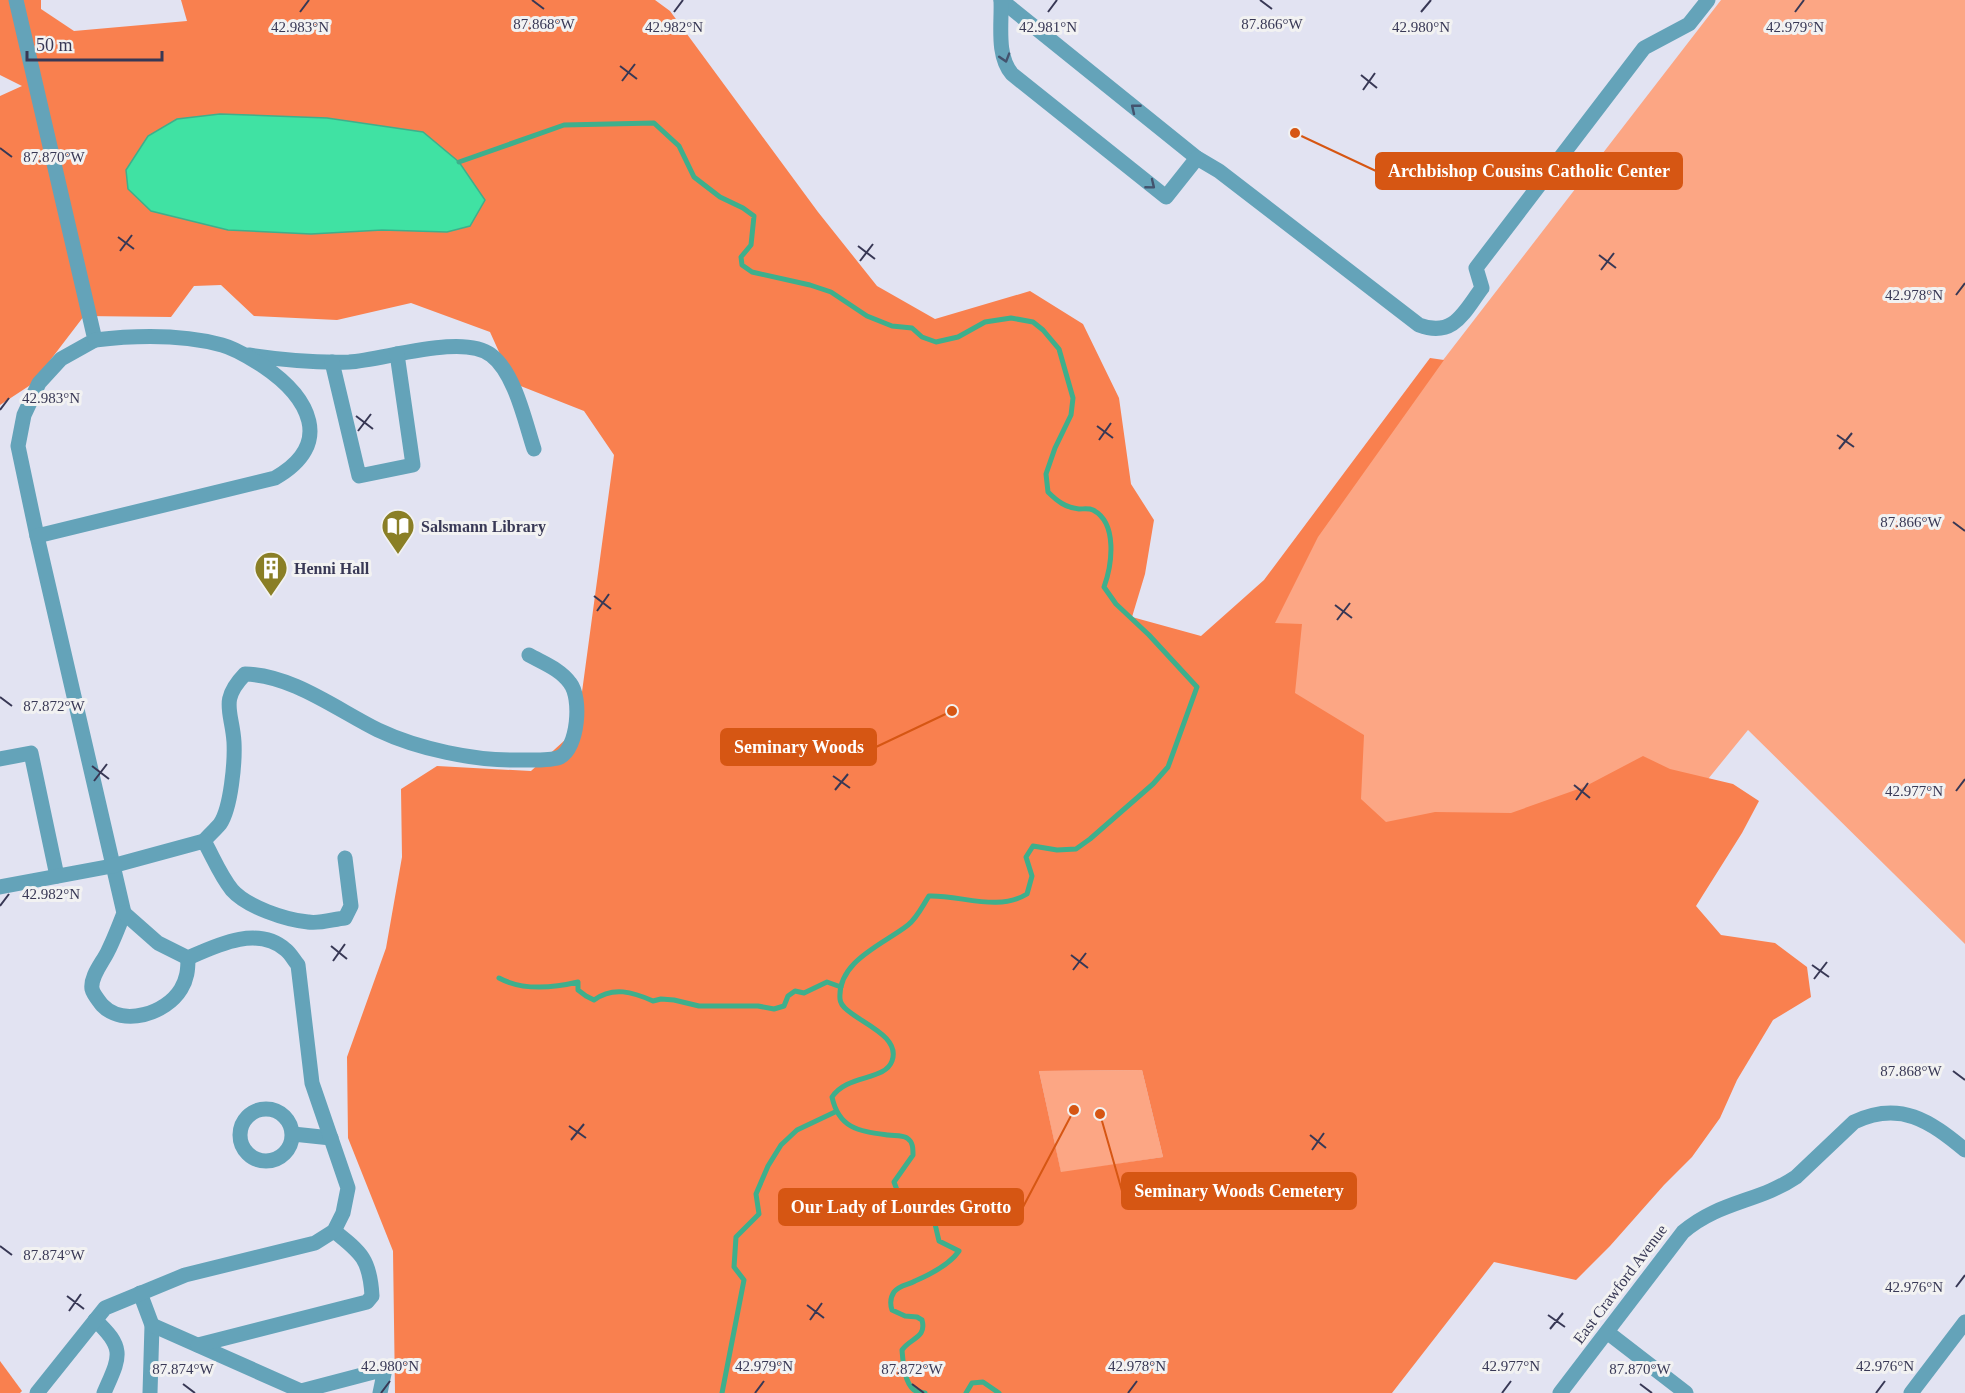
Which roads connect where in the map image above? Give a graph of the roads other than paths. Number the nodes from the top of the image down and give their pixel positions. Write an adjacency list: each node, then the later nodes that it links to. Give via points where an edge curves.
1 (16, 0): 5 (street)
2 (1001, 0): 4 (street, one-way to 2); 4 (street, one-way to 4, via 1002,54 1012,74 1166,197)
3 (1708, 0): 4 (street, via 1689,24 1644,48 1476,268 1482,288 1447,328 1431,330 1419,325)
4 (1197, 158)
5 (95, 340): 7 (street, via 176,337 223,345); 10 (street, via 61,359 39,383 24,415 18,446)
6 (397, 354): 8 (street); 8 (street, via 412,465 359,477); 9 (street, via 456,346 474,347 491,354 514,389)
7 (246, 355): 8 (street); 10 (street, via 277,376 307,412 310,433 306,451 293,468 275,478)
8 (332, 362)
9 (534, 450)
10 (37, 536): 15 (street)
11 (529, 656): 13 (street, via 558,670 571,683 577,697 571,747 559,758 500,761 412,743 291,685 260,674 244,674 232,686 228,700 234,743 229,800 220,823)
12 (0, 759): 16 (street, via 31,753)
13 (204, 841): 14 (street, via 233,891 243,899 278,916 310,923 345,918 351,906); 15 (street)
14 (345, 858)
15 (112, 866): 16 (street); 18 (street)
16 (57, 876): 17 (street)
17 (0, 886)
18 (124, 913): 19 (street, via 158,943); 19 (street, via 92,989 109,1012 125,1017 165,1006 181,990 188,974)
19 (188, 958): 21 (street, via 219,944 253,938 268,940 286,950 298,965 312,1083)
20 (293, 1134): 21 (street)
21 (331, 1138): 23 (street, via 348,1188)
22 (1965, 1150): 28 (street, East Crawford Avenue, via 1934,1125 1912,1115 1887,1113 1854,1122 1796,1177 1754,1197 1723,1206 1683,1232)
23 (334, 1231): 24 (street, via 315,1243 185,1275); 29 (street, via 366,1261 372,1296 367,1302)
24 (140, 1293): 25 (street, via 105,1308); 27 (street)
25 (95, 1320): 30 (street); 31 (street, via 109,1332 117,1347 117,1362)
26 (1965, 1322): 36 (street)
27 (152, 1324): 29 (street); 32 (street)
28 (1607, 1332): 34 (street, East Crawford Avenue); 35 (street)
29 (198, 1345): 33 (street, via 301,1391 385,1369)
30 (37, 1393)
31 (104, 1393)
32 (150, 1393)
33 (380, 1393)
34 (1560, 1393)
35 (1686, 1393)
36 (1911, 1393)

